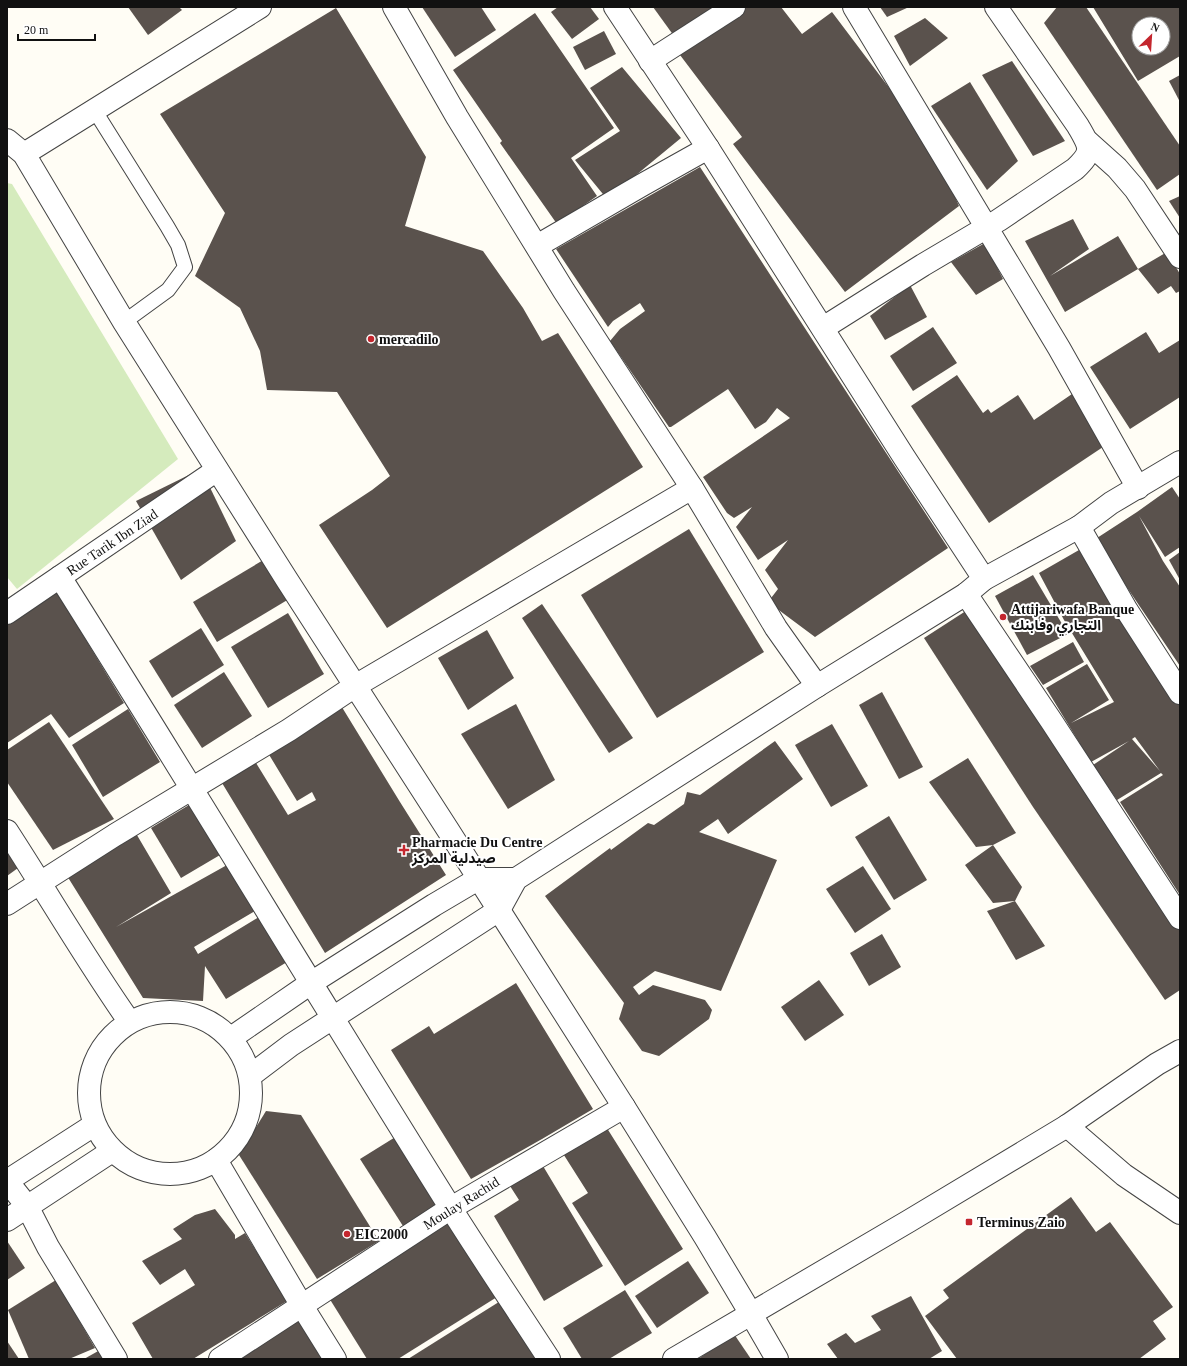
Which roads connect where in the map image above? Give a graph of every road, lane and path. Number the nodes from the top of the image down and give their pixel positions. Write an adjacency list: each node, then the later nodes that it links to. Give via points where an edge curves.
1 (260, 7): 8 (street)
2 (394, 7): 14 (street, via 457,117)
3 (615, 7): 7 (street)
4 (734, 7): 7 (street)
5 (854, 7): 13 (street)
6 (996, 7): 10 (street)
7 (650, 60): 11 (street)
8 (95, 111): 12 (street); 16 (lane, via 171,232 185,266 168,290)
9 (7, 140): 12 (street)
10 (1088, 142): 13 (street, via 1089,152 1075,170); 15 (street, via 1135,189)
11 (708, 148): 14 (street); 17 (street)
12 (24, 154): 16 (street)
13 (987, 228): 17 (street); 21 (street)
14 (536, 246): 20 (street)
15 (1180, 257)
16 (124, 322): 19 (street)
17 (822, 328): 24 (street)
18 (1180, 462): 21 (street)
19 (217, 470): 23 (street, Rue Tarik Ibn Ziad); 27 (street)
20 (692, 488): 27 (street); 28 (street, via 776,628)
21 (1138, 488): 22 (street)
22 (1079, 526): 24 (street); 29 (street, via 1126,609)
23 (60, 577): 26 (street, Rue Tarik Ibn Ziad); 30 (street)
24 (984, 579): 25 (street)
25 (966, 594): 28 (street); 37 (street)
26 (7, 613)
27 (355, 686): 30 (street, via 289,730); 32 (street)
28 (817, 686): 33 (street)
29 (1180, 693)
30 (191, 788): 34 (street); 38 (street)
31 (7, 831): 34 (street)
32 (478, 879): 33 (street); 36 (street); 38 (street)
33 (516, 879): 36 (street)
34 (41, 882): 35 (street); 40 (street)
35 (7, 904)
36 (499, 910): 39 (street); 44 (street)
37 (1180, 918)
38 (311, 983): 39 (street); 41 (street)
39 (333, 1019): 43 (street, via 291,1045); 51 (street)
40 (129, 1021): 41 (street, via 155,1012 183,1012 209,1021); 45 (street, via 106,1040 91,1066 87,1096)
41 (230, 1038): 43 (street, via 242,1056)
42 (1180, 1050): 46 (street)
43 (250, 1076): 48 (street, via 249,1114 242,1132 231,1148)
44 (624, 1107): 51 (street, Moulay Rachid); 55 (street)
45 (94, 1125): 47 (street); 49 (street)
46 (1067, 1126): 52 (street, via 1124,1175); 55 (street)
47 (112, 1151): 48 (street, via 130,1164 151,1173 189,1172); 50 (street)
48 (216, 1160): 54 (street)
49 (7, 1181): 50 (street)
50 (27, 1206): 53 (street); 56 (street, via 48,1247)
51 (451, 1208): 54 (street, Moulay Rachid); 59 (street)
52 (1180, 1212)
53 (7, 1220)
54 (302, 1306): 57 (street, Moulay Rachid); 58 (street)
55 (751, 1314): 60 (street); 61 (street)
56 (116, 1359)
57 (220, 1359)
58 (335, 1359)
59 (549, 1359)
60 (674, 1359)
61 (777, 1359)

